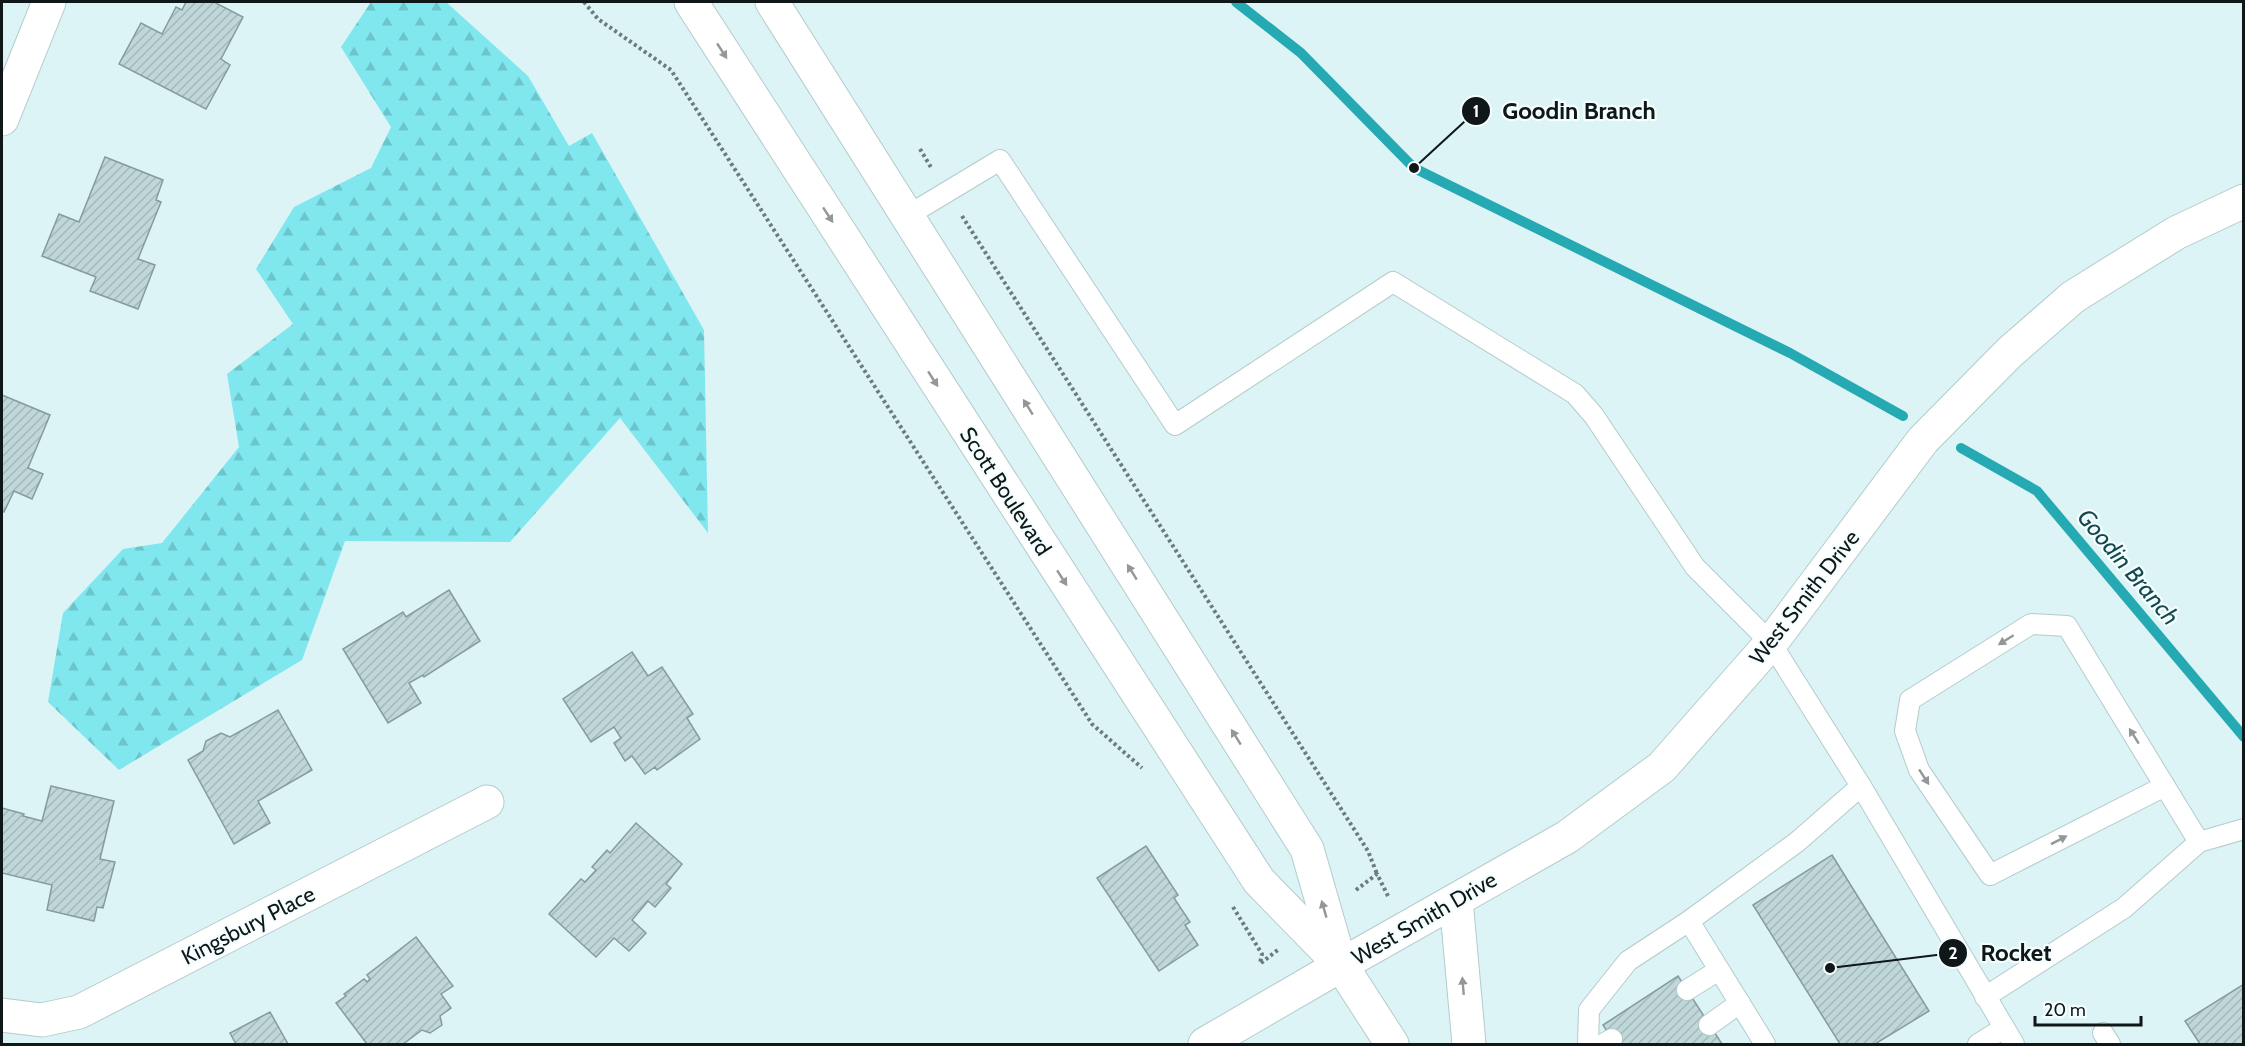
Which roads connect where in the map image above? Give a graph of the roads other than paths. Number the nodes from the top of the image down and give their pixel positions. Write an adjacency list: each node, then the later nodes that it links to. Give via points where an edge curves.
1 (49, 2): 4 (main road)
2 (691, 2): 15 (main road, Scott Boulevard, one-way to 15, via 1258,881)
3 (772, 2): 6 (main road, Scott Boulevard)
4 (2, 119)
5 (2244, 201): 7 (main road, West Smith Drive, via 2176,233 2073,297 2010,352 1923,440)
6 (907, 216): 7 (lane, via 1000,160 1175,424 1393,282 1575,394 1594,416 1695,567); 15 (main road, Scott Boulevard, one-way to 6, via 1307,849)
7 (1771, 643): 8 (lane); 13 (main road, West Smith Drive, via 1662,767 1567,837)
8 (1861, 786): 14 (lane, via 1797,842); 18 (lane)
9 (2165, 786): 9 (lane, one-way to 9, via 2067,626 2031,624 1910,700 1905,731 1919,770 1990,875); 12 (lane)
10 (487, 802): 20 (main road, Kingsbury Place, via 79,1012 42,1020)
11 (2244, 829): 12 (lane)
12 (2199, 842): 18 (lane, via 2124,908)
13 (1456, 900): 15 (main road, West Smith Drive); 25 (main road, one-way to 13)
14 (1689, 921): 16 (lane); 26 (lane, via 1628,962 1589,1010)
15 (1341, 965): 23 (main road, West Smith Drive); 24 (main road, Scott Boulevard)
16 (1719, 970): 17 (lane); 19 (lane)
17 (1687, 990)
18 (1985, 997): 22 (lane)
19 (1740, 1003): 21 (lane); 27 (lane)
20 (2, 1015)
21 (1709, 1024)
22 (2009, 1036): 28 (lane)
23 (1205, 1044)
24 (1392, 1044)
25 (1469, 1044)
26 (1588, 1044)
27 (1765, 1044)
28 (1978, 1044)

